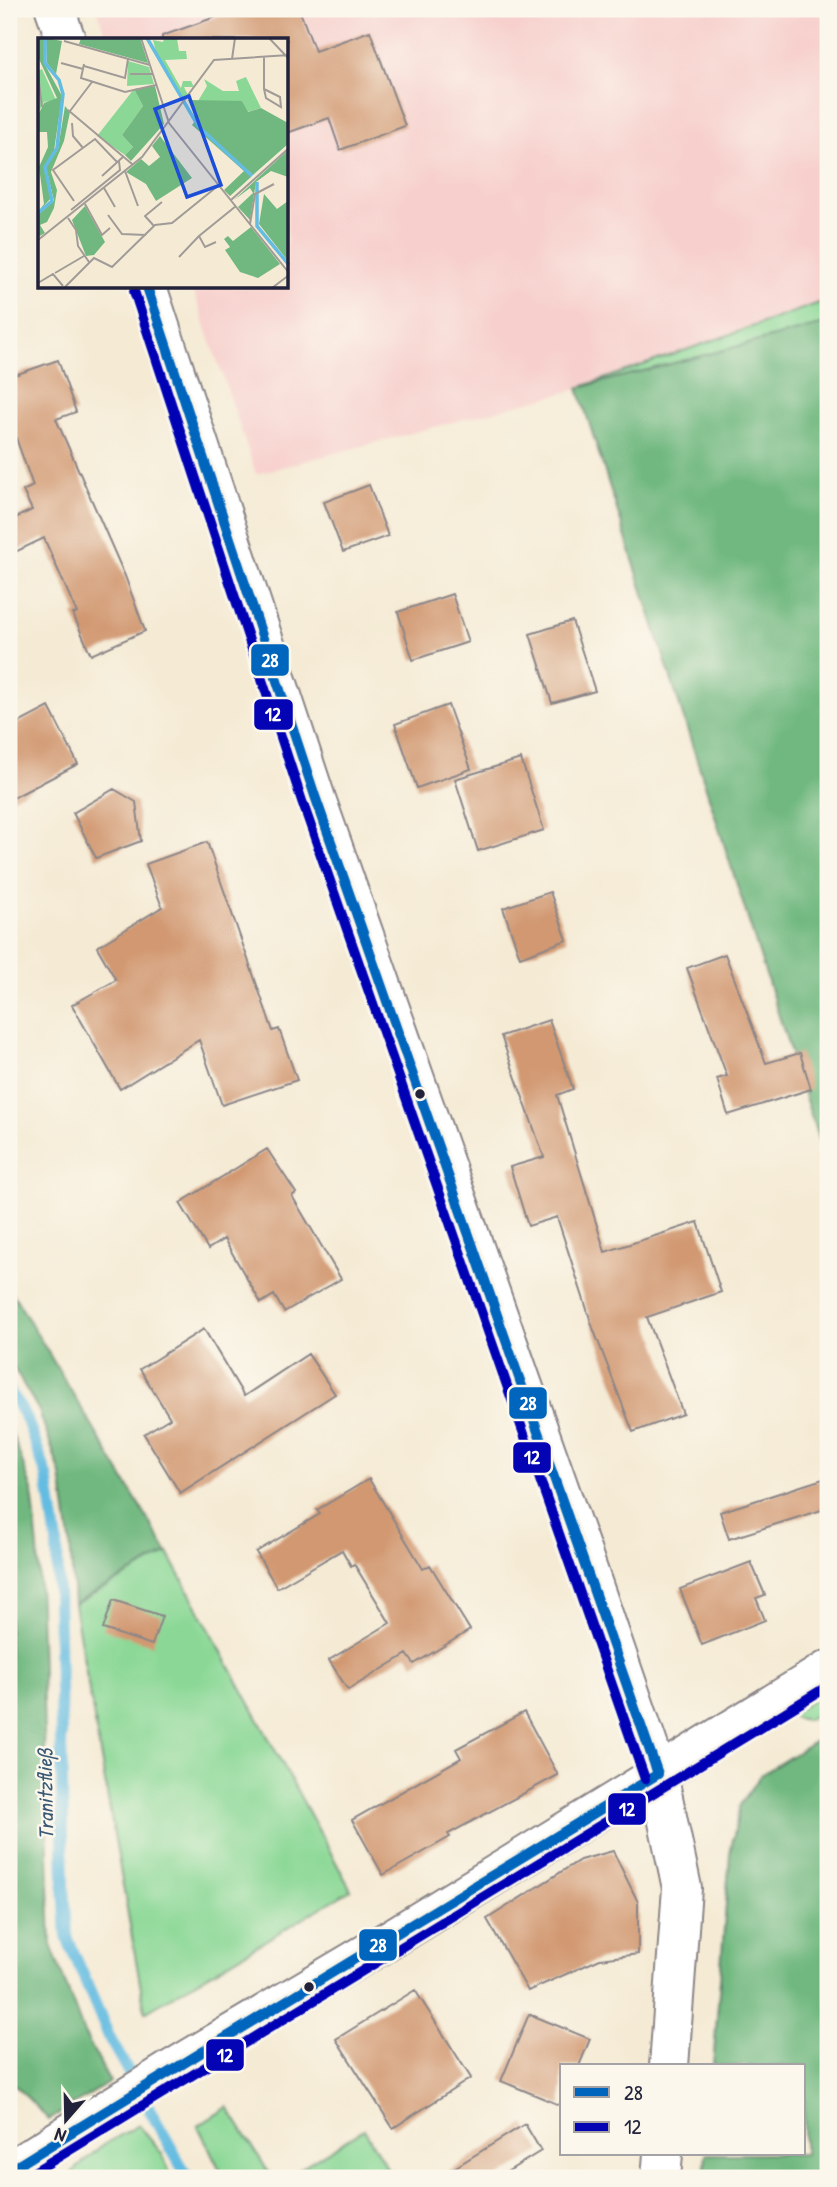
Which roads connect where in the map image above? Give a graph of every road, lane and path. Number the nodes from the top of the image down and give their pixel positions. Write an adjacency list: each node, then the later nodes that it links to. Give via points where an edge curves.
1 (148, 289): 3 (street, via 315,796)
2 (828, 1670): 3 (street)
3 (658, 1774): 4 (street, via 682,1888); 6 (street)
4 (669, 2064)
5 (663, 2156): 7 (street)
6 (9, 2171)
7 (661, 2178)

